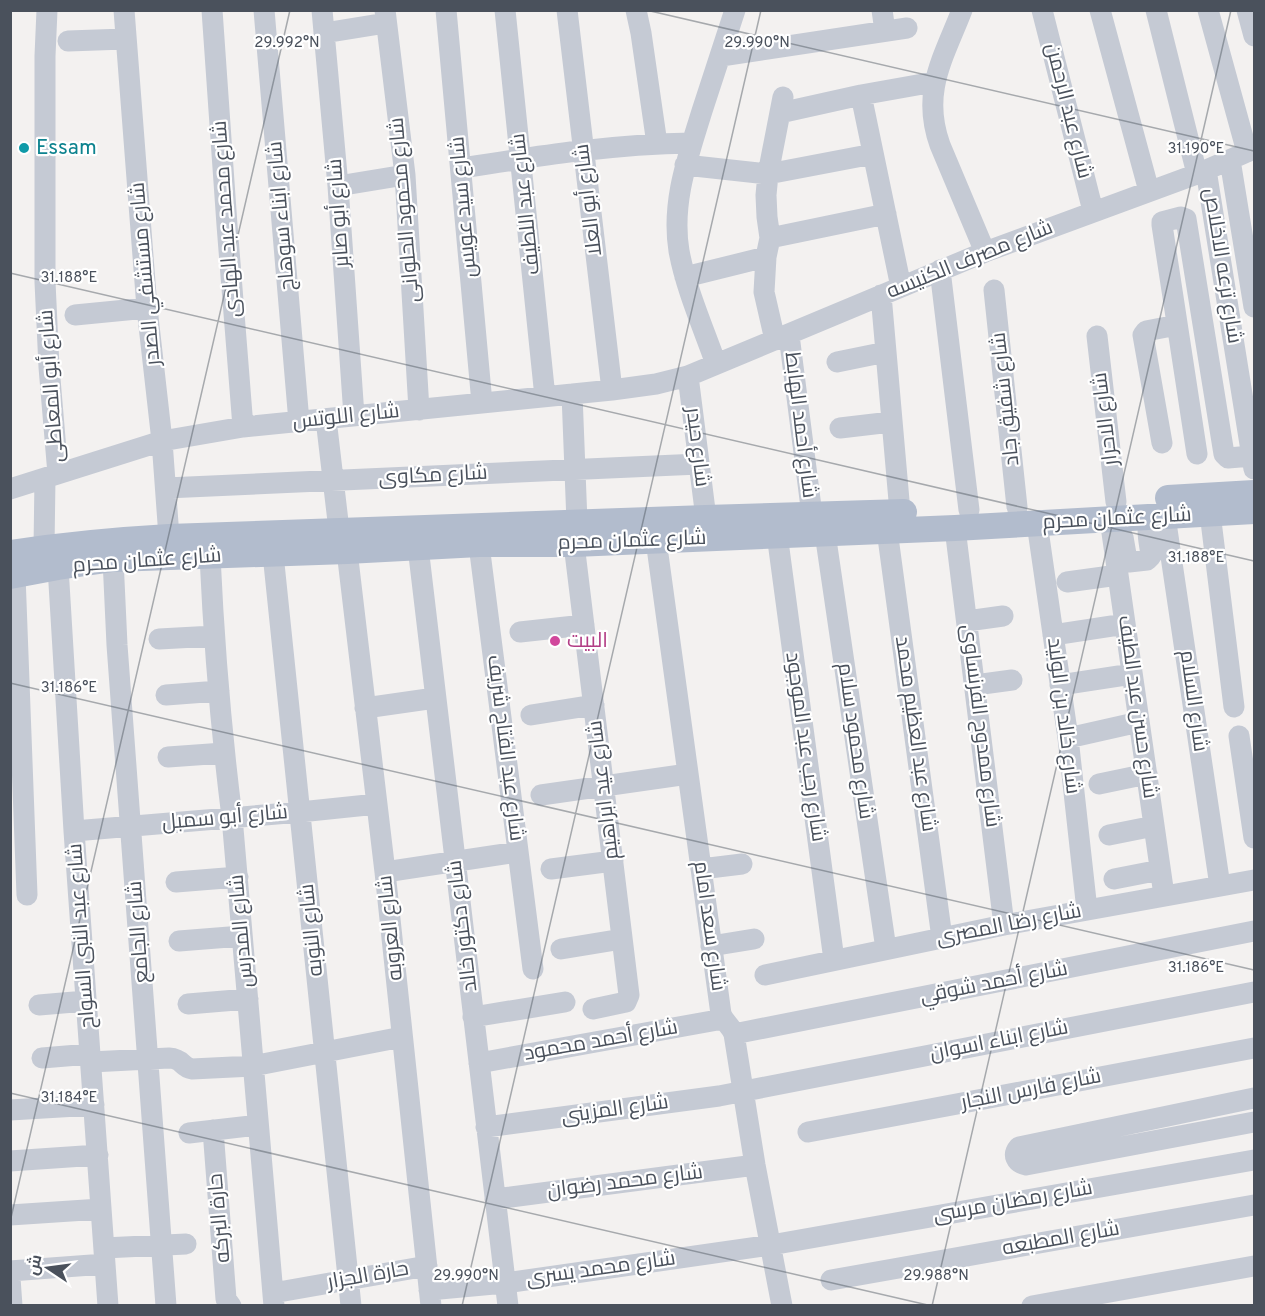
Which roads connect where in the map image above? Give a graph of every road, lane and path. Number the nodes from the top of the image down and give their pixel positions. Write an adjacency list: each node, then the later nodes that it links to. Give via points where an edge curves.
1 (47, 10): 76 (street, شارع أبو المعاطى, via 45,282)
2 (124, 10): 22 (street, شارع مستشفي الصدر)
3 (212, 10): 68 (street, شارع محمد عبد الهادى)
4 (264, 10): 66 (street, شارع ابناء سوهاج)
5 (322, 10): 20 (street, شارع أبو صابر)
6 (446, 10): 34 (street, شارع سيد عويس)
7 (505, 10): 32 (street, شارع عبد اللطيف)
8 (567, 10): 29 (street, شارع أبو العلا)
9 (636, 10): 27 (street)
10 (735, 10): 24 (street)
11 (1042, 10): 40 (street, شارع عبد الرحمن)
12 (1100, 10): 39 (street)
13 (1156, 10): 35 (street, شارع ترعه الاخلاص)
14 (1208, 10): 31 (street)
15 (1247, 10): 21 (street)
16 (959, 14): 25 (street)
17 (386, 17): 20 (street); 37 (street, شارع محمود الحلوانى)
18 (884, 21): 19 (street); 24 (street)
19 (907, 28)
20 (324, 33): 38 (street, شارع أبو صابر)
21 (1254, 36)
22 (125, 39): 23 (street); 50 (street, شارع مستشفي الصدر)
23 (68, 42)
24 (720, 56): 28 (street)
25 (934, 82): 26 (street); 43 (street, via 935,130)
26 (861, 95): 30 (street); 36 (street, شارع أحمد الهابط, via 782,105)
27 (657, 144): 28 (street); 29 (street)
28 (692, 144): 33 (street)
29 (583, 150): 32 (street); 59 (street, شارع أبو العلا)
30 (873, 154): 36 (street); 41 (street)
31 (1244, 154): 35 (street, شارع مصرف الكنيسه); 49 (street, شارع ترعه الاخلاص)
32 (521, 159): 34 (street); 61 (street, شارع عبد اللطيف)
33 (685, 165): 36 (street); 45 (street, via 677,221)
34 (461, 168): 62 (street, شارع سيد عويس)
35 (1201, 172): 39 (street, شارع مصرف الكنيسه); 73 (street, شارع ترعه الاخلاص)
36 (768, 174): 42 (street, شارع أحمد الهابط)
37 (405, 175): 38 (street); 63 (street, شارع محمود الحلوانى)
38 (338, 186): 64 (street, شارع أبو صابر)
39 (1149, 191): 40 (street, شارع مصرف الكنيسه)
40 (1094, 211): 43 (street, شارع مصرف الكنيسه)
41 (886, 214): 42 (street); 46 (street)
42 (768, 248): 45 (street); 54 (street, شارع أحمد الهابط, via 764,292)
43 (985, 252): 44 (street, شارع مصرف الكنيسه)
44 (940, 270): 46 (street, شارع مصرف الكنيسه); 87 (street, شارع ممدوح الفرنساوى)
45 (685, 277): 57 (street)
46 (901, 287): 48 (street, شارع مصرف الكنيسه)
47 (994, 290): 81 (street, شارع شفيق جاد)
48 (881, 296): 54 (street, شارع مصرف الكنيسه); 55 (street, شارع عبد العظيم محمد)
49 (1254, 307)
50 (147, 308): 51 (street); 70 (street, شارع مستشفي الصدر)
51 (75, 315)
52 (1177, 325): 71 (street, via 1146,330 1143,334); 72 (street); 73 (street, via 1162,222 1181,217 1186,219 1224,454)
53 (1096, 336): 83 (street, شارع الاحرار)
54 (782, 337): 57 (street, شارع مصرف الكنيسه); 90 (street, شارع أحمد الهابط)
55 (885, 352): 56 (street); 67 (street, شارع عبد العظيم محمد)
56 (837, 362)
57 (716, 364): 58 (street, شارع مصرف الكنيسه)
58 (688, 376): 59 (street, شارع اللوتس); 74 (street, شارع حيدر)
59 (612, 390): 60 (street, شارع اللوتس)
60 (572, 394): 61 (street, شارع اللوتس); 75 (street, شارع عيد ابراهيم)
61 (545, 397): 62 (street, شارع اللوتس)
62 (482, 404): 63 (street, شارع اللوتس)
63 (419, 410): 64 (street, شارع اللوتس)
64 (354, 416): 65 (street, شارع اللوتس)
65 (326, 419): 66 (street, شارع اللوتس); 77 (street, شارع العروبه)
66 (299, 422): 68 (street, شارع اللوتس)
67 (891, 422): 69 (street); 88 (street, شارع عبد العظيم محمد)
68 (243, 428): 70 (street, شارع اللوتس)
69 (840, 429)
70 (162, 441): 76 (street, شارع اللوتس); 78 (street, شارع مستشفي الصدر)
71 (1162, 443)
72 (1197, 454)
73 (1253, 462)
74 (699, 464): 75 (street, شارع مكاوى); 86 (street, شارع حيدر)
75 (575, 470): 77 (street, شارع مكاوى); 91 (street, شارع عيد ابراهيم)
76 (51, 476): 79 (street, شارع اللوتس); 100 (street, شارع أبو المعاطى)
77 (334, 480): 78 (street, شارع مكاوى); 96 (street, شارع العروبه)
78 (166, 488): 94 (street, شارع مستشفي الصدر)
79 (10, 489)
80 (1254, 493): 83 (main road, شارع عثمان محرم)
81 (1017, 507): 83 (main road, شارع عثمان محرم); 87 (main road, شارع عثمان محرم)
82 (1254, 511): 84 (main road, شارع عثمان محرم)
83 (1113, 513): 85 (main road, شارع عثمان محرم); 85 (street, via 1122,530 1127,560 1131,562 1151,556 1148,528 1150,520); 89 (main road, شارع عثمان محرم); 103 (street, شارع حسن عبد الطيف)
84 (1210, 513): 85 (main road, شارع عثمان محرم); 121 (street)
85 (1159, 516): 154 (street, شارع السلام)
86 (706, 518): 90 (main road, شارع عثمان محرم); 91 (main road, شارع عثمان محرم)
87 (962, 519): 88 (main road, شارع عثمان محرم); 89 (main road, شارع عثمان محرم); 106 (street, شارع ممدوح الفرنساوى)
88 (893, 521): 90 (main road, شارع عثمان محرم); 161 (street, شارع عبد العظيم محمد)
89 (1037, 523): 110 (street, شارع خالد بن الوليد)
90 (818, 524): 92 (main road, شارع عثمان محرم); 167 (street, شارع محمود سلام)
91 (575, 533): 93 (main road, شارع عثمان محرم); 95 (main road, شارع عثمان محرم); 108 (street, شارع عيد ابراهيم)
92 (777, 534): 95 (main road, شارع عثمان محرم); 168 (street, شارع رجب عبد الموجود)
93 (478, 536): 96 (main road, شارع عثمان محرم); 97 (main road, شارع عثمان محرم); 142 (street, شارع عبد الفتاح شريف)
94 (169, 537): 96 (main road, شارع عثمان محرم); 100 (main road, شارع عثمان محرم, via 111,540)
95 (656, 540): 129 (street, شارع سعد امام)
96 (343, 541): 97 (main road, شارع عثمان محرم); 98 (main road, شارع عثمان محرم); 122 (street, شارع العروبه)
97 (418, 547): 119 (street, شارع دكتور خالد)
98 (273, 554): 99 (main road, شارع عثمان محرم); 135 (street, شارع النوبه)
99 (210, 556): 101 (main road, شارع عثمان محرم); 111 (street, شارع المدرس)
100 (51, 557): 101 (main road, شارع عثمان محرم); 102 (main road, شارع عثمان محرم); 139 (street, شارع عبد النبى السواح)
101 (113, 559): 137 (street, شارع الجامع)
102 (12, 568): 155 (street)
103 (1118, 575): 104 (street); 107 (street, شارع حسن عبد الطيف)
104 (1067, 582)
105 (1003, 616): 106 (street)
106 (967, 621): 115 (street, شارع ممدوح الفرنساوى)
107 (1125, 624): 110 (street); 113 (street, شارع حسن عبد الطيف)
108 (584, 625): 109 (street); 120 (street, شارع عيد ابراهيم)
109 (520, 632)
110 (1053, 635): 116 (street, شارع خالد بن الوليد)
111 (214, 636): 112 (street); 117 (street, شارع المدرس)
112 (159, 639)
113 (1132, 674): 116 (street); 124 (street, شارع حسن عبد الطيف)
114 (1012, 680): 115 (street)
115 (975, 685): 158 (street, شارع ممدوح الفرنساوى)
116 (1060, 685): 126 (street, شارع خالد بن الوليد)
117 (219, 691): 118 (street); 127 (street, شارع المدرس)
118 (165, 695)
119 (435, 698): 122 (street); 143 (street, شارع دكتور خالد)
120 (594, 705): 123 (street); 132 (street, شارع عيد ابراهيم)
121 (1234, 706)
122 (365, 708): 134 (street, شارع العروبه)
123 (531, 715)
124 (1139, 722): 126 (street); 130 (street, شارع حسن عبد الطيف)
125 (1239, 736): 141 (street)
126 (1068, 738): 157 (street, شارع خالد بن الوليد)
127 (224, 753): 128 (street); 136 (street, شارع المدرس)
128 (168, 757)
129 (688, 774): 132 (street); 147 (street, شارع سعد امام)
130 (1147, 774): 131 (street); 138 (street, شارع حسن عبد الطيف)
131 (1099, 784)
132 (604, 786): 133 (street); 144 (street, شارع عيد ابراهيم)
133 (541, 795)
134 (377, 804): 135 (street, شارع أبو سمبل); 149 (street, شارع العروبه)
135 (300, 812): 136 (street, شارع أبو سمبل); 182 (street, شارع النوبه)
136 (232, 817): 137 (street, شارع أبو سمبل); 150 (street, شارع المدرس)
137 (131, 826): 139 (street, شارع أبو سمبل); 185 (street, شارع الجامع)
138 (1154, 826): 140 (street); 148 (street, شارع حسن عبد الطيف)
139 (74, 831): 173 (street, شارع عبد النبى السواح)
140 (1109, 835)
141 (1254, 838)
142 (518, 852): 143 (street); 169 (street, شارع عبد الفتاح شريف)
143 (456, 861): 149 (street); 178 (street, شارع دكتور خالد)
144 (612, 861): 146 (street); 162 (street, شارع عيد ابراهيم)
145 (742, 864): 147 (street)
146 (550, 869)
147 (701, 869): 165 (street, شارع سعد امام)
148 (1160, 870): 151 (street); 156 (street, شارع حسن عبد الطيف)
149 (385, 872): 180 (street, شارع العروبه)
150 (238, 877): 153 (street); 160 (street, شارع المدرس)
151 (1114, 879)
152 (1254, 880): 154 (street, شارع رضا المصرى)
153 (176, 882)
154 (1220, 886): 156 (street, شارع رضا المصرى)
155 (27, 895)
156 (1164, 895): 157 (street, شارع رضا المصرى)
157 (1087, 910): 158 (street, شارع رضا المصرى)
158 (1004, 925): 161 (street, شارع رضا المصرى)
159 (1254, 931): 179 (street, شارع أحمد شوقي)
160 (242, 936): 164 (street); 172 (street, شارع المدرس)
161 (942, 938): 167 (street, شارع رضا المصرى)
162 (622, 939): 166 (street); 177 (street, شارع عيد ابراهيم, via 628,1000)
163 (754, 939): 165 (street)
164 (179, 941)
165 (711, 946): 179 (street, شارع سعد امام, via 721,1014)
166 (561, 949)
167 (886, 949): 168 (street, شارع رضا المصرى)
168 (834, 960): 170 (street, شارع رضا المصرى)
169 (533, 969)
170 (765, 975)
171 (1254, 992): 188 (street, شارع ابناء اسوان)
172 (248, 999): 175 (street); 187 (street, شارع المدرس)
173 (86, 1001): 176 (street); 184 (street, شارع عبد النبى السواح)
174 (565, 1002): 178 (street)
175 (188, 1004)
176 (39, 1005)
177 (593, 1009)
178 (473, 1017): 186 (street, شارع دكتور خالد)
179 (729, 1027): 186 (street, شارع أحمد محمود); 188 (street, شارع سعد امام)
180 (402, 1038): 182 (street); 210 (street, شارع العروبه)
181 (1254, 1048): 197 (street, شارع فارس النجار)
182 (324, 1052): 187 (street); 214 (street, شارع النوبه)
183 (42, 1058): 184 (street)
184 (90, 1058): 185 (street); 190 (street, شارع عبد النبى السواح)
185 (148, 1059): 187 (street, via 175,1058 192,1069); 207 (street, شارع الجامع)
186 (478, 1063): 194 (street, شارع دكتور خالد)
187 (253, 1066): 193 (street, شارع المدرس)
188 (743, 1090): 194 (street, شارع المزينى); 201 (street, شارع سعد امام)
189 (1254, 1098): 192 (street, via 1019,1147 1015,1153 1026,1166)
190 (94, 1105): 191 (street); 198 (street, شارع عبد النبى السواح)
191 (10, 1110)
192 (1254, 1122)
193 (258, 1125): 195 (street); 218 (street, شارع المدرس)
194 (486, 1127): 202 (street, شارع دكتور خالد)
195 (213, 1130): 196 (street); 222 (street, حارة البركه, via 226,1299)
196 (189, 1132)
197 (808, 1132)
198 (98, 1155): 200 (street); 204 (street, شارع عبد النبى السواح)
199 (1254, 1160): 208 (street, شارع رمضان مرسى)
200 (10, 1161)
201 (755, 1166): 202 (street, شارع محمد رضوان); 208 (street, شارع سعد امام)
202 (495, 1198): 216 (street, شارع دكتور خالد)
203 (1254, 1205): 215 (street, شارع المطبعه)
204 (101, 1209): 205 (street); 209 (street, شارع عبد النبى السواح)
205 (10, 1215)
206 (186, 1244): 207 (street)
207 (162, 1245): 209 (street); 221 (street, شارع الجامع)
208 (771, 1245): 216 (street, شارع محمد يسرى); 225 (street, شارع سعد امام)
209 (105, 1256): 212 (street); 220 (street, شارع عبد النبى السواح)
210 (427, 1266): 214 (street, حارة الجزار); 217 (street, شارع العروبه)
211 (1254, 1266): 226 (street)
212 (10, 1271)
213 (10, 1278): 219 (street)
214 (348, 1279): 218 (street, حارة الجزار); 223 (street, شارع النوبه)
215 (831, 1280)
216 (505, 1283): 217 (street, شارع محمد يسرى); 224 (street, شارع دكتور خالد)
217 (430, 1298)
218 (273, 1302)
219 (12, 1305)
220 (108, 1305)
221 (166, 1305)
222 (231, 1305)
223 (351, 1305)
224 (508, 1305)
225 (782, 1305)
226 (1032, 1305)

